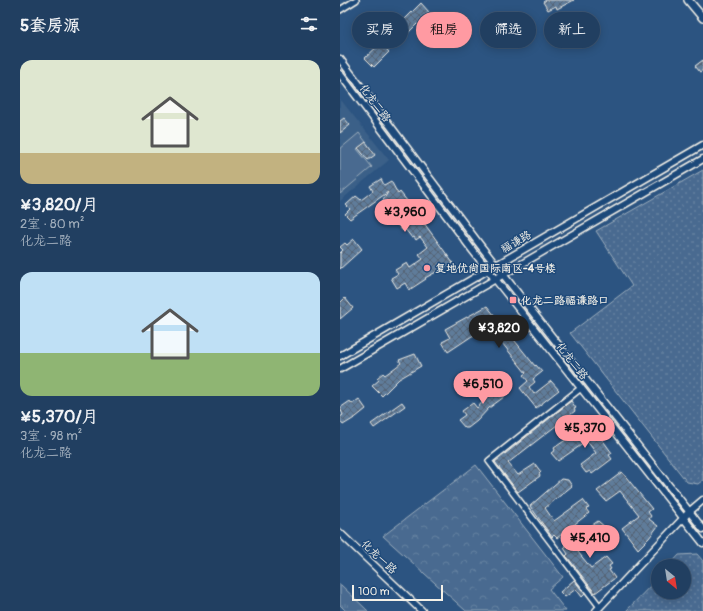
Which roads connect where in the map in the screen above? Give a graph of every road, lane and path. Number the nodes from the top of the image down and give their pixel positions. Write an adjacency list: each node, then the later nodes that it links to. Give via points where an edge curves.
1 (356, 0): 3 (street)
2 (688, 0): 4 (main road)
3 (340, 10)
4 (703, 18)
5 (340, 59): 9 (street, 化龙二路)
6 (340, 74): 10 (street, 化龙二路)
7 (703, 145): 9 (street, 福谦路)
8 (703, 159): 11 (street, 福谦路)
9 (496, 265): 10 (street, 福谦路); 11 (street, 化龙二路)
10 (488, 270): 12 (street, 化龙二路); 13 (street, 福谦路)
11 (504, 275): 12 (street, 福谦路); 17 (street, 化龙二路)
12 (496, 279): 14 (street, 福谦路); 15 (street, 化龙二路)
13 (340, 356)
14 (340, 369)
15 (580, 388): 18 (street, 化龙二路); 22 (street, via 489,461)
16 (703, 500): 17 (street)
17 (690, 511): 18 (street); 19 (street, 化龙二路)
18 (683, 518): 21 (street, 化龙二路); 22 (street)
19 (703, 529)
20 (340, 533): 23 (street, 化龙一路)
21 (703, 543)
22 (598, 609)
23 (422, 611)

